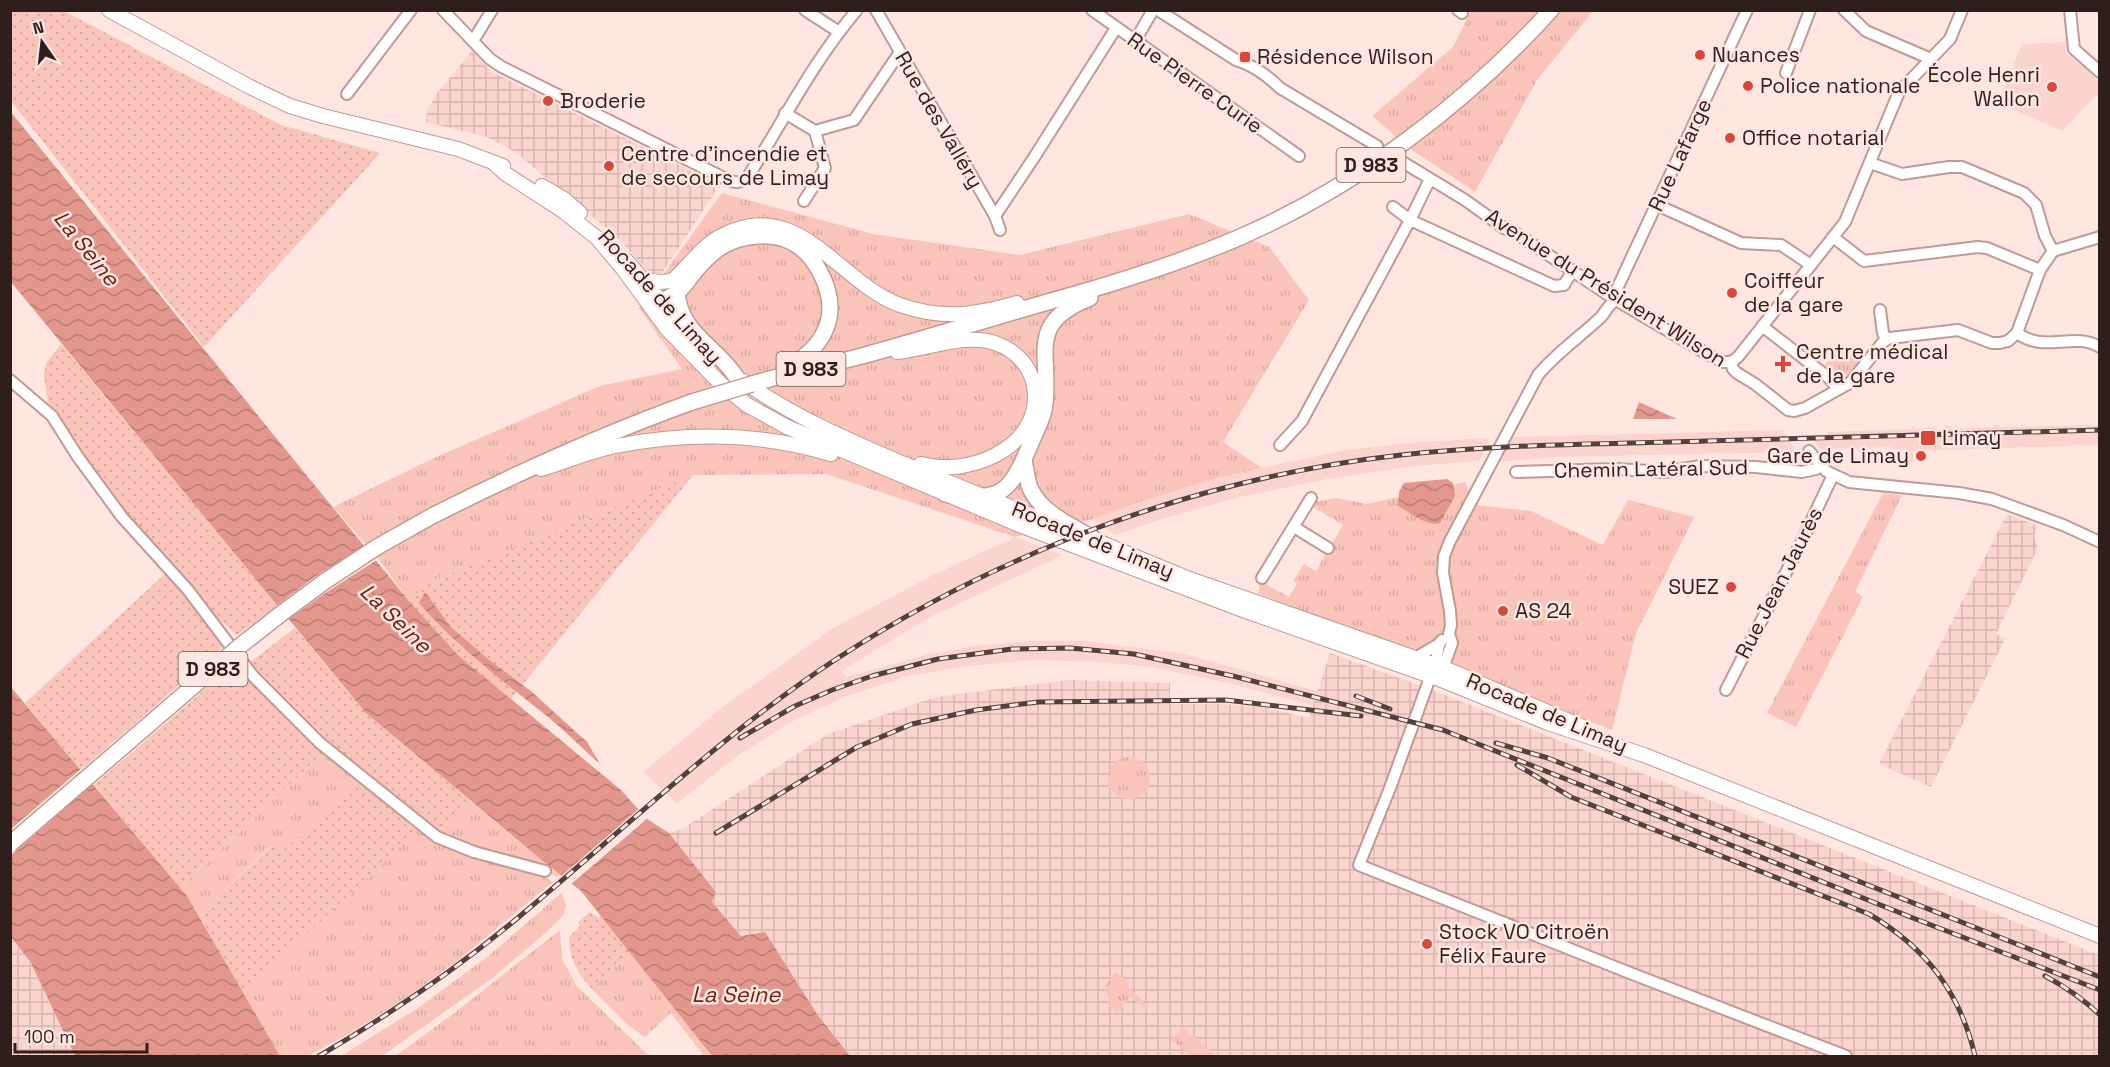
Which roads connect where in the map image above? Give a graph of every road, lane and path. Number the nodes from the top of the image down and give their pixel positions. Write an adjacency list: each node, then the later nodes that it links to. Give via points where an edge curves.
1 (109, 10): 32 (main road, Rocade de Limay, via 290,106 458,149)
2 (411, 10): 25 (street)
3 (443, 10): 19 (street)
4 (492, 10): 19 (street)
5 (806, 10): 18 (street)
6 (857, 10): 18 (street)
7 (876, 10): 21 (street, Rue des Valléry)
8 (1092, 10): 17 (street, Rue Pierre Curie)
9 (1153, 10): 20 (street)
10 (1158, 10): 28 (street)
11 (1551, 10): 46 (main road, D 983, via 1490,74 1366,169 1240,238)
12 (1747, 10): 35 (street, Rue Lafarge)
13 (1810, 10): 24 (street)
14 (1844, 10): 22 (street, via 1866,31)
15 (1962, 10): 22 (street, via 1950,39)
16 (2070, 10): 23 (street, via 2074,49)
17 (1116, 28): 20 (street, Rue Pierre Curie); 37 (street)
18 (839, 32): 26 (street)
19 (473, 41): 26 (street, via 502,67 735,183 742,182 753,169)
20 (1135, 41): 29 (street, Rue Pierre Curie)
21 (900, 52): 27 (street, via 854,120); 37 (street, Rue des Valléry)
22 (1931, 59): 31 (street, via 1901,88)
23 (2100, 72)
24 (1786, 73)
25 (347, 94)
26 (785, 113): 27 (street)
27 (815, 130): 34 (street, via 825,168)
28 (1377, 146)
29 (1299, 156)
30 (1401, 162): 33 (street, Avenue du Président Wilson)
31 (1870, 163): 40 (street, via 1850,213); 42 (street, via 1902,174 1962,167 2024,193 2036,205)
32 (495, 164): 47 (main road, Rocade de Limay, via 564,199 598,228); 51 (main road, Rocade de Limay, via 597,238)
33 (1430, 179): 38 (street); 44 (street, Avenue du Président Wilson)
34 (804, 201)
35 (1657, 205): 43 (street, via 1742,243 1781,245); 50 (street, Rue Lafarge, via 1616,291)
36 (1393, 207): 38 (street)
37 (995, 216): 39 (street, Rue des Valléry)
38 (1410, 220): 44 (street, via 1554,286 1564,285); 64 (street, via 1302,422)
39 (1000, 230)
40 (1833, 237): 43 (street); 45 (street, via 1864,261 1978,247)
41 (2100, 237): 42 (street)
42 (2053, 251): 45 (street)
43 (1811, 265): 53 (street)
44 (1573, 270): 50 (street, Avenue du Président Wilson)
45 (2040, 270): 54 (street)
46 (1137, 277): 49 (main road, D 983); 66 (main road, via 1072,306 1057,317 1045,344 1044,414)
47 (643, 279): 48 (main road); 51 (main road, Rocade de Limay)
48 (674, 287): 49 (main road, via 711,242 729,232 764,226 795,233 881,296 921,311 960,316 1035,298); 51 (main road); 59 (main road, via 683,319); 61 (main road, via 718,247 736,240 777,236 810,254 830,292 829,321 820,340 801,360)
49 (1076, 294): 57 (main road, D 983)
50 (1616, 300): 58 (street, Avenue du Président Wilson, via 1709,355); 80 (street, via 1538,375 1449,541 1443,573 1450,611)
51 (656, 303): 59 (main road, Rocade de Limay); 71 (main road, Rocade de Limay, via 667,329 747,405 787,427)
52 (1880, 310): 55 (street)
53 (1762, 326): 58 (street); 62 (street)
54 (2017, 333): 55 (street, via 2000,343 1958,330); 56 (street, via 2035,343 2086,341)
55 (1886, 339): 62 (street, Avenue du Président Wilson, via 1859,373)
56 (2100, 347)
57 (862, 356): 61 (main road, D 983); 63 (main road, via 947,342 990,342 1009,349 1026,366 1035,388 1035,403 1030,420 1017,439 1000,453 962,466 935,468)
58 (1731, 362): 62 (street, Avenue du Président Wilson, via 1737,373 1788,410 1798,411)
59 (737, 378): 63 (main road, Rocade de Limay, via 800,418)
60 (10, 380): 86 (street, via 51,416 122,517 188,590 253,676 320,743 436,837 474,852)
61 (756, 383): 70 (main road, D 983, bridge, via 626,426)
62 (1838, 389)
63 (853, 443): 73 (main road, Rocade de Limay)
64 (1280, 445)
65 (1809, 451): 67 (street)
66 (1024, 460): 73 (main road, via 1010,484); 77 (main road, via 1029,486 1038,501)
67 (1821, 465): 68 (street, Chemin Latéral Sud, via 1802,472 1700,466 1665,472); 69 (street)
68 (1516, 472)
69 (1833, 476): 76 (street, via 1858,484 1959,493 1992,500); 84 (street, Rue Jean Jaurès)
70 (503, 480): 71 (main road, via 615,446 717,436 795,444); 85 (main road, D 983, bridge, via 377,547 324,582 266,626)
71 (915, 482): 72 (main road, Rocade de Limay)
72 (945, 494): 73 (main road); 83 (main road, Rocade de Limay, via 1240,609)
73 (987, 498): 77 (main road, Rocade de Limay)
74 (1311, 498): 75 (street)
75 (1294, 527): 78 (street); 79 (street)
76 (2100, 542)
77 (1101, 543): 82 (main road, Rocade de Limay, via 1187,578)
78 (1328, 548)
79 (1262, 578)
80 (1449, 634): 81 (street); 83 (street, via 1452,643)
81 (1440, 644): 82 (street); 83 (street)
82 (1415, 658): 83 (main road, Rocade de Limay)
83 (1437, 672): 87 (main road, Rocade de Limay, via 1549,711 1644,755); 88 (street, via 1359,864)
84 (1726, 690)
85 (10, 844)
86 (545, 871)
87 (2100, 936)
88 (1846, 1056)

